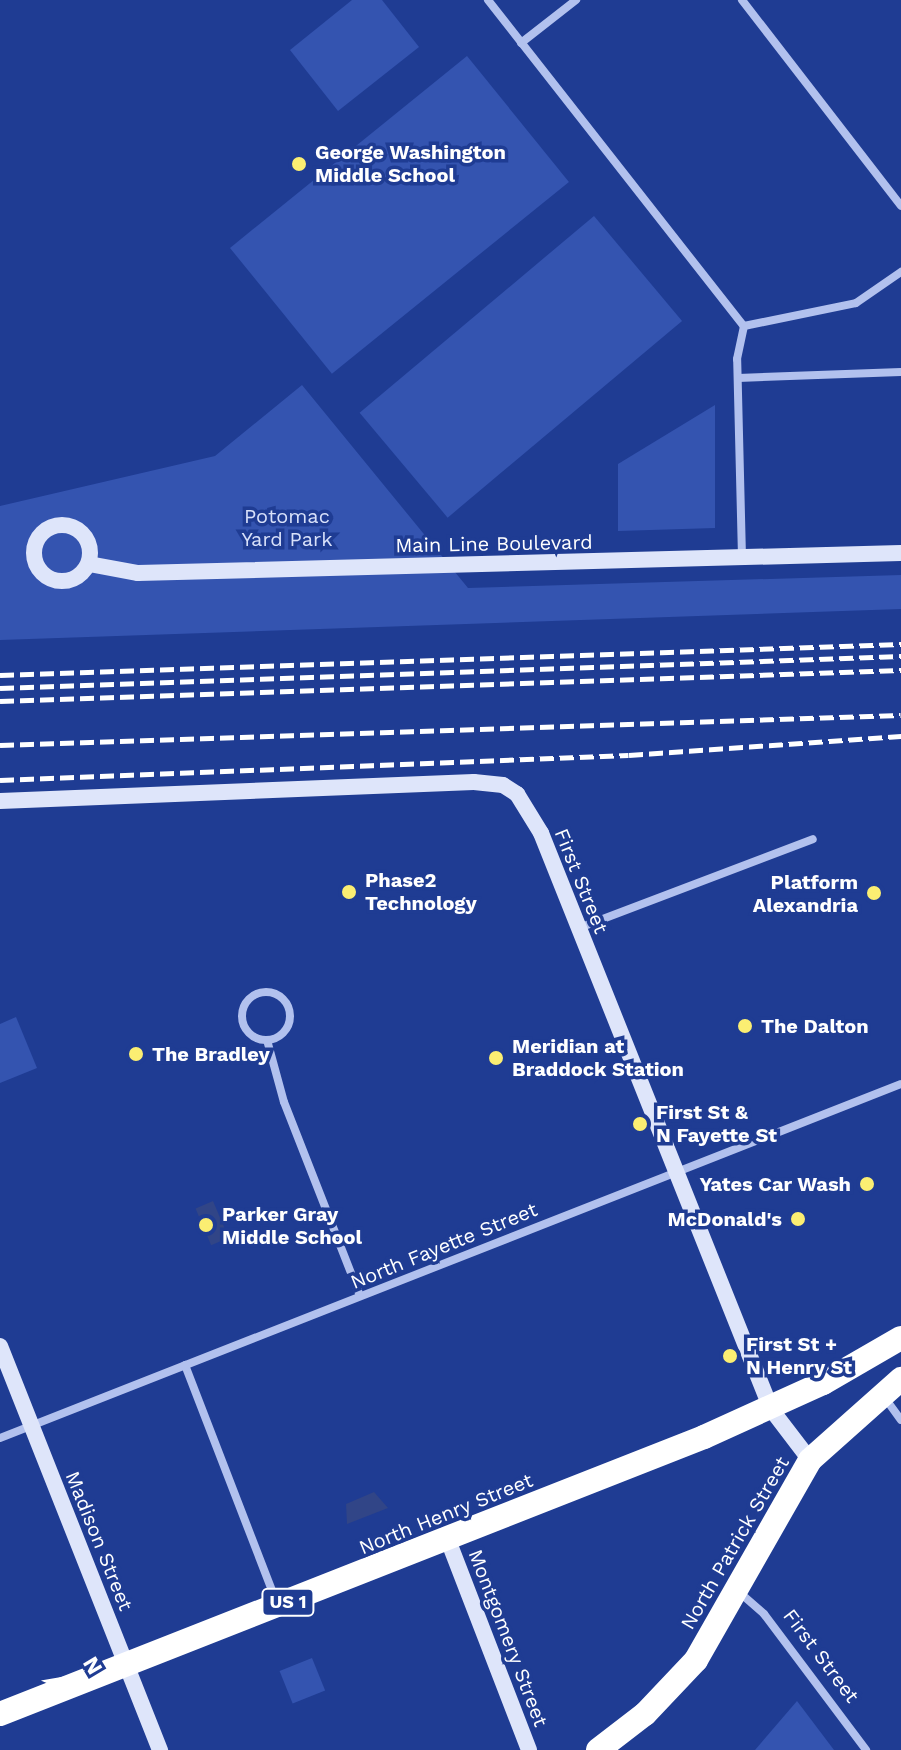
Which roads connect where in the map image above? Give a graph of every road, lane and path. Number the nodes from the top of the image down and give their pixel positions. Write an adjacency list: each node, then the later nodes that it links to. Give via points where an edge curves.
1 (488, 0): 4 (street)
2 (576, 0): 4 (street)
3 (742, 0): 5 (street)
4 (521, 43): 7 (street)
5 (901, 206)
6 (901, 272): 7 (street, via 856,303)
7 (744, 326): 9 (street)
8 (901, 372): 9 (street)
9 (738, 378): 11 (street)
10 (901, 553): 11 (street, Main Line Boulevard)
11 (742, 558): 12 (street, Main Line Boulevard, via 138,573)
12 (89, 564)
13 (0, 801): 15 (street, First Street, via 496,784 517,794 531,812)
14 (813, 839): 15 (street)
15 (579, 929): 18 (street, First Street)
16 (267, 1040): 16 (street, via 285,1030 290,1017 280,997 265,992 249,998 242,1013 251,1035); 19 (street, via 284,1102)
17 (901, 1084): 18 (street, North Fayette Street)
18 (675, 1172): 19 (street, North Fayette Street); 24 (street, First Street)
19 (360, 1296): 22 (street, North Fayette Street)
20 (901, 1338): 24 (highway, North Henry Street / US 1)
21 (0, 1346): 26 (street, Madison Street)
22 (185, 1365): 26 (street, North Fayette Street); 31 (street)
23 (891, 1387): 25 (street); 28 (highway, North Patrick Street)
24 (771, 1409): 28 (street, First Street); 29 (highway, North Henry Street / US 1)
25 (901, 1420)
26 (32, 1425): 27 (street, North Fayette Street); 32 (street, Madison Street)
27 (0, 1438)
28 (810, 1460): 30 (highway, North Patrick Street)
29 (448, 1540): 31 (highway, North Henry Street / US 1); 35 (street, Montgomery Street)
30 (738, 1591): 36 (highway, North Patrick Street, via 670,1690); 37 (street, First Street, via 764,1614)
31 (278, 1606): 32 (highway, North Henry Street / US 1)
32 (127, 1664): 33 (highway, North Henry Street / US 1); 34 (street, Madison Street)
33 (0, 1714)
34 (160, 1750)
35 (529, 1750)
36 (598, 1750)
37 (866, 1750)

